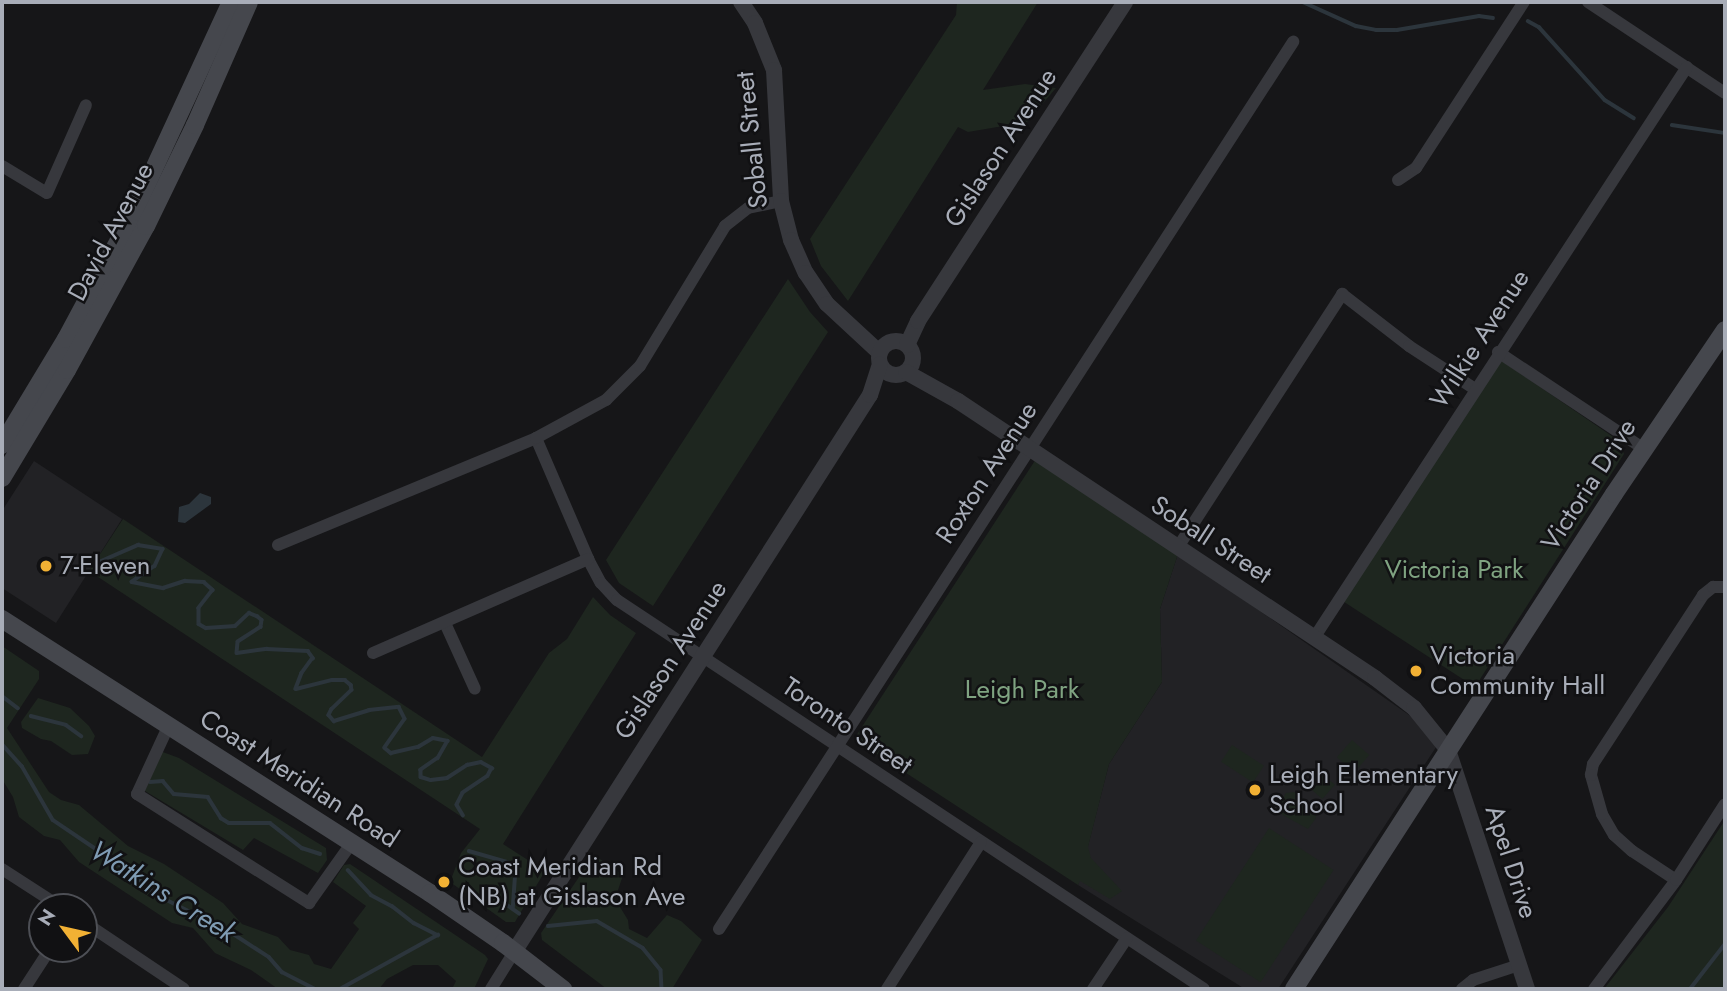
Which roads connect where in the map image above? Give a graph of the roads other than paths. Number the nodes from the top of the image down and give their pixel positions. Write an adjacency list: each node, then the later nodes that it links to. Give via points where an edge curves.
1 (231, 2): 19 (main road, David Avenue, via 119,241)
2 (249, 2): 22 (main road, David Avenue, via 146,226)
3 (741, 2): 13 (street, Soball Street, via 774,70)
4 (1125, 2): 16 (street, Gislason Avenue)
5 (1524, 2): 12 (street, via 1416,168)
6 (1588, 2): 8 (street)
7 (1293, 42): 20 (street, Roxton Avenue)
8 (1687, 67): 9 (street); 15 (street, Wilkie Avenue)
9 (1725, 93)
10 (86, 105): 11 (street, via 47,194)
11 (2, 166)
12 (1398, 180)
13 (781, 201): 16 (street, Soball Street, via 791,240 811,281 840,317); 18 (street, via 748,208 725,226 646,358 625,383 586,413)
14 (1725, 330): 21 (main road, Victoria Drive)
15 (1498, 352): 17 (street, Wilkie Avenue); 21 (street)
16 (896, 357): 20 (street, Soball Street); 31 (street, Gislason Avenue)
17 (1475, 389): 24 (street, via 1342,294); 29 (street, Wilkie Avenue)
18 (536, 438): 23 (street); 25 (street, Toronto Street)
19 (2, 445)
20 (1030, 449): 24 (street, Soball Street); 34 (street, Roxton Avenue)
21 (1644, 449): 35 (main road, Victoria Drive)
22 (2, 478)
23 (278, 545)
24 (1178, 547): 29 (street, Soball Street)
25 (588, 559): 28 (street); 31 (street, Toronto Street, via 617,600)
26 (1725, 587): 40 (street, via 1713,587 1703,595 1591,775 1602,814 1614,835)
27 (2, 619): 33 (main road, Coast Meridian Road)
28 (445, 623): 30 (street); 32 (street)
29 (1314, 638): 35 (street, Soball Street, via 1406,701)
30 (373, 653)
31 (702, 657): 34 (street, Toronto Street); 45 (street, Gislason Avenue)
32 (475, 690)
33 (167, 727): 38 (main road, Coast Meridian Road); 38 (street, via 137,794 309,903)
34 (838, 747): 37 (street, Toronto Street); 42 (street, Roxton Avenue)
35 (1448, 750): 47 (street, Apel Drive); 55 (main road, Victoria Drive)
36 (1725, 804): 40 (street)
37 (981, 842): 44 (street, Toronto Street); 52 (street)
38 (351, 844): 45 (main road, Coast Meridian Road)
39 (2, 869): 41 (street)
40 (1676, 880): 58 (street)
41 (39, 893)
42 (719, 929)
43 (98, 932): 48 (street)
44 (1127, 938): 53 (street); 54 (street, Toronto Street)
45 (514, 952): 50 (street); 51 (main road, Coast Meridian Road)
46 (41, 963): 49 (street)
47 (1519, 965): 56 (street, via 1473,980); 57 (street, Apel Drive)
48 (177, 987)
49 (24, 989)
50 (491, 989)
51 (564, 989)
52 (887, 989)
53 (1094, 989)
54 (1204, 989)
55 (1294, 989)
56 (1462, 989)
57 (1527, 989)
58 (1594, 989)

